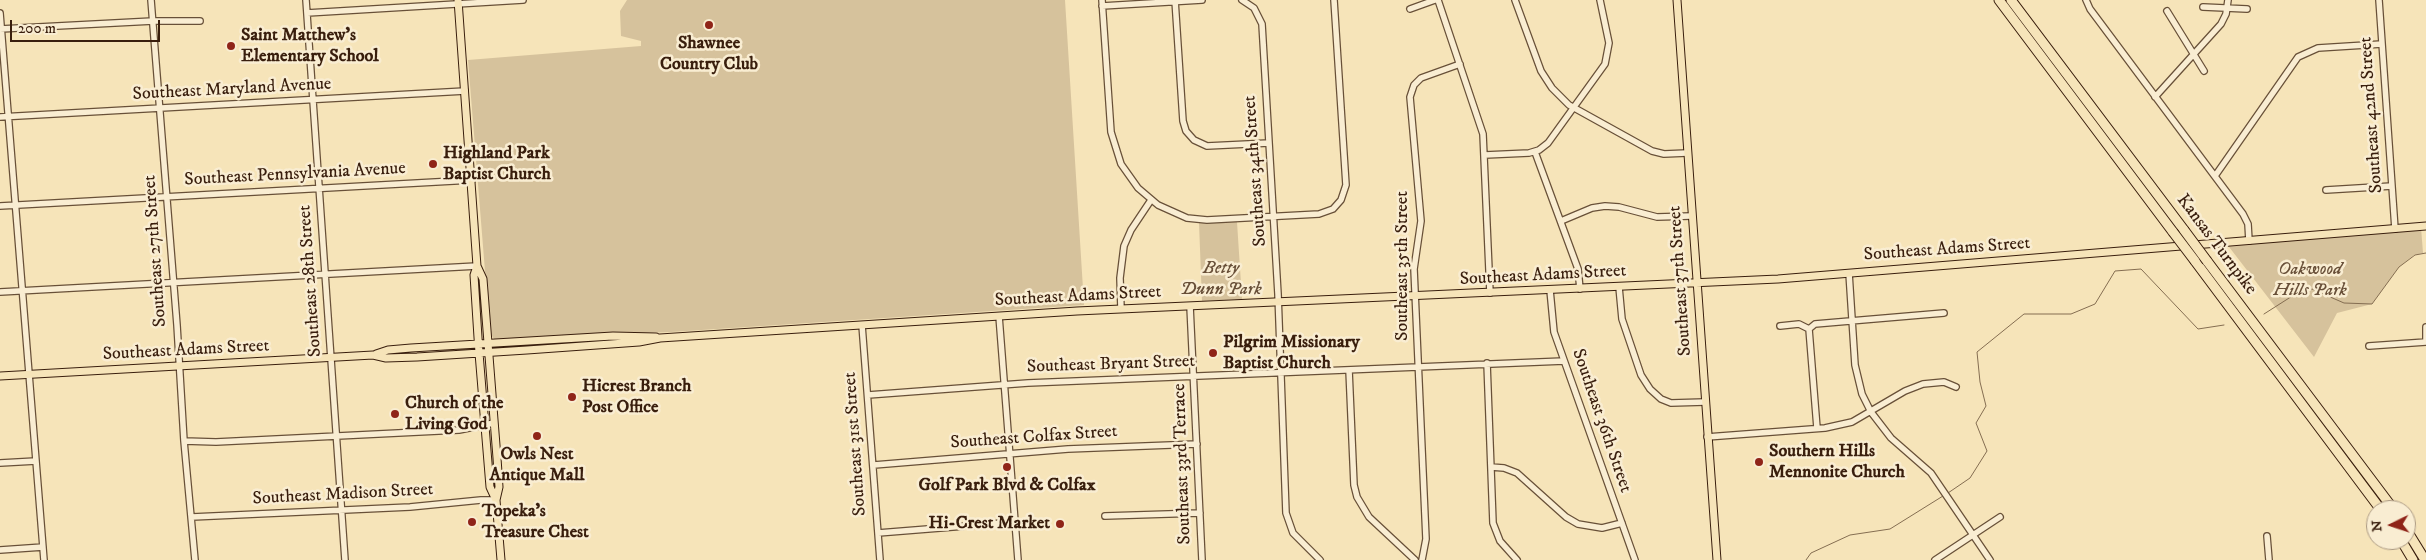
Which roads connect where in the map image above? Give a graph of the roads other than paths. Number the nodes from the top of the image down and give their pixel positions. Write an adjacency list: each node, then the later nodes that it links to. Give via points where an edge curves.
1 (151, 0): 26 (street, Southeast 27th Street)
2 (306, 0): 25 (street, Southeast 28th Street)
3 (523, 0): 17 (street)
4 (1202, 0): 16 (street)
5 (1242, 0): 40 (street, Southeast 34th Street, via 1254,8 1262,24)
6 (1334, 0): 54 (street, via 1346,185 1343,196 1338,204 1319,214)
7 (1436, 0): 20 (street); 31 (street)
8 (1515, 0): 37 (street, via 1541,71 1556,93)
9 (1600, 0): 37 (street, via 1608,37 1608,57)
10 (1677, 0): 42 (main road, Southeast 37th Street)
11 (1999, 0): 117 (highway, Kansas Turnpike, bridge)
12 (2012, 0): 118 (highway, Kansas Turnpike, bridge)
13 (2086, 0): 34 (street)
14 (2228, 0): 21 (street)
15 (2379, 0): 29 (street, Southeast 42nd Street)
16 (1176, 1): 18 (street); 40 (street, via 1186,131 1201,145 1212,147)
17 (458, 2): 25 (street); 33 (main road)
18 (1102, 3): 50 (street, via 1113,143 1126,174)
19 (2203, 7): 21 (street)
20 (1410, 9)
21 (2227, 9): 22 (street); 30 (street, via 2221,24)
22 (2248, 9)
23 (2167, 10): 30 (street)
24 (0, 13): 28 (street)
25 (306, 13): 35 (street, Southeast 28th Street)
26 (153, 20): 27 (street); 28 (street); 36 (street, Southeast 27th Street)
27 (200, 21)
28 (1, 29): 38 (street)
29 (2382, 44): 44 (street, via 2318,48 2298,58); 46 (street, Southeast 42nd Street)
30 (2193, 55): 32 (street); 34 (street)
31 (1460, 64): 43 (street, via 1480,123); 70 (street, Southeast 35th Street, via 1421,78 1410,94 1421,221 1414,269)
32 (2204, 71)
33 (465, 91): 35 (street, Southeast Maryland Avenue); 45 (main road)
34 (2155, 97): 44 (street)
35 (313, 100): 36 (street, Southeast Maryland Avenue); 47 (street, Southeast 28th Street)
36 (160, 108): 38 (street, Southeast Maryland Avenue); 49 (street, Southeast 27th Street)
37 (1574, 108): 41 (street, via 1548,143); 42 (street, via 1652,151)
38 (8, 116): 39 (street, Southeast Maryland Avenue); 51 (street)
39 (0, 117)
40 (1269, 143): 54 (street, Southeast 34th Street)
41 (1535, 152): 43 (street); 55 (street)
42 (1687, 153): 53 (main road, Southeast 37th Street)
43 (1485, 155): 69 (street)
44 (2215, 176): 58 (street, via 2243,214 2248,224)
45 (472, 180): 47 (street, Southeast Pennsylvania Avenue); 59 (main road)
46 (2392, 186): 48 (street); 57 (street, Southeast 42nd Street)
47 (320, 190): 49 (street, Southeast Pennsylvania Avenue); 61 (street, Southeast 28th Street)
48 (2326, 190)
49 (167, 196): 51 (street, Southeast Pennsylvania Avenue); 62 (street, Southeast 27th Street)
50 (1151, 200): 54 (street, via 1170,212 1194,219); 73 (street, via 1124,246)
51 (16, 205): 52 (street, Southeast Pennsylvania Avenue); 67 (street)
52 (0, 206)
53 (1691, 216): 55 (street, via 1657,217 1605,206); 63 (main road, Southeast 37th Street)
54 (1274, 217): 71 (street, Southeast 34th Street)
55 (1560, 221): 65 (street, via 1578,269)
56 (2426, 226): 57 (main road, Southeast Adams Street)
57 (2395, 229): 58 (main road, Southeast Adams Street)
58 (2249, 241): 60 (main road, Southeast Adams Street)
59 (478, 266): 61 (street); 83 (main road, via 483,279); 84 (main road, via 474,275)
60 (1849, 273): 63 (main road, Southeast Adams Street); 76 (street)
61 (326, 274): 62 (street); 89 (street, Southeast 28th Street)
62 (174, 283): 67 (street); 92 (street, Southeast 27th Street)
63 (1696, 283): 64 (main road, Southeast Adams Street); 102 (main road, Southeast 37th Street)
64 (1619, 288): 65 (main road, Southeast Adams Street); 102 (street, via 1622,320 1650,389 1671,403)
65 (1580, 289): 66 (main road, Southeast Adams Street)
66 (1550, 290): 69 (main road, Southeast Adams Street); 90 (street, Southeast 36th Street, via 1553,326)
67 (22, 291): 68 (street); 96 (street)
68 (0, 292)
69 (1490, 293): 70 (main road, Southeast Adams Street)
70 (1416, 296): 71 (main road, Southeast Adams Street); 93 (street, Southeast 35th Street)
71 (1278, 302): 72 (main road, Southeast Adams Street); 95 (street, Southeast 34th Street)
72 (1190, 306): 73 (main road, Southeast Adams Street); 98 (street, Southeast 33rd Terrace)
73 (1121, 309): 75 (main road, Southeast Adams Street)
74 (1944, 313): 76 (street)
75 (999, 316): 77 (main road, Southeast Adams Street); 99 (street)
76 (1852, 320): 80 (street, via 1816,324); 103 (street, via 1855,365 1862,394)
77 (862, 325): 81 (main road, Southeast Adams Street); 101 (street, Southeast 31st Street)
78 (1780, 326): 80 (street, via 1799,324)
79 (2426, 327): 82 (street)
80 (1809, 329): 106 (street)
81 (660, 338): 83 (main road, Southeast Adams Street, via 613,336); 87 (main road, Southeast Adams Street)
82 (2426, 342): 85 (street)
83 (488, 343): 84 (main road, Southeast Adams Street); 87 (main road)
84 (478, 344): 86 (main road); 88 (main road, Southeast Adams Street, via 396,349)
85 (2369, 346)
86 (479, 353): 87 (main road, Southeast Adams Street); 88 (main road, Southeast Adams Street, via 386,358); 105 (main road)
87 (489, 353): 104 (main road)
88 (373, 355): 89 (main road, Southeast Adams Street)
89 (331, 358): 92 (main road, Southeast Adams Street); 107 (street, Southeast 28th Street)
90 (1564, 361): 91 (street, Southeast Bryant Street); 125 (street, Southeast 36th Street)
91 (1486, 363): 93 (street, Southeast Bryant Street); 115 (street)
92 (179, 366): 96 (main road, Southeast Adams Street); 109 (street, Southeast 27th Street)
93 (1419, 367): 94 (street, Southeast Bryant Street); 141 (street, Southeast 35th Street, via 1426,540)
94 (1349, 370): 95 (street, Southeast Bryant Street); 140 (street, via 1357,497 1369,517)
95 (1280, 373): 98 (street, Southeast Bryant Street); 139 (street, Southeast 34th Street, via 1286,513 1293,533)
96 (29, 375): 97 (main road, Southeast Adams Street); 112 (street)
97 (0, 376)
98 (1194, 376): 99 (street, Southeast Bryant Street); 110 (street, Southeast 33rd Terrace)
99 (1005, 385): 101 (street, Southeast Bryant Street); 111 (street)
100 (1956, 387): 103 (street, via 1944,382 1923,384)
101 (868, 395): 114 (street, Southeast 31st Street)
102 (1705, 402): 108 (main road, Southeast 37th Street)
103 (1871, 412): 106 (street, via 1852,422); 127 (street, via 1891,438 1931,472)
104 (494, 423): 105 (street); 116 (main road)
105 (485, 424): 107 (street, via 459,430); 116 (main road, via 490,487)
106 (1817, 428): 108 (street)
107 (337, 436): 109 (street); 119 (street, Southeast 28th Street)
108 (1707, 437): 144 (main road, Southeast 37th Street)
109 (184, 441): 122 (street, Southeast 27th Street)
110 (1197, 444): 111 (street, Southeast Colfax Street); 120 (street, Southeast 33rd Terrace)
111 (1010, 454): 114 (street, Southeast Colfax Street); 124 (street)
112 (36, 461): 113 (street); 130 (street)
113 (0, 463)
114 (874, 465): 126 (street, Southeast 31st Street)
115 (1491, 467): 125 (street, via 1517,473 1566,518 1578,524 1602,528); 142 (street, via 1495,529 1505,548)
116 (496, 500): 119 (street, Southeast Madison Street); 135 (main road)
117 (2374, 500)
118 (2386, 500)
119 (341, 511): 122 (street, Southeast Madison Street); 134 (street, Southeast 28th Street)
120 (1200, 513): 121 (street); 138 (street, Southeast 33rd Terrace)
121 (1105, 516)
122 (192, 517): 133 (street, Southeast 27th Street)
123 (2000, 517): 127 (street)
124 (1015, 522): 126 (street); 137 (street)
125 (1622, 523): 143 (street, Southeast 36th Street)
126 (878, 533): 136 (street, Southeast 31st Street)
127 (1973, 534): 145 (street); 146 (street)
128 (2267, 536): 147 (street)
129 (2416, 545): 148 (highway)
130 (43, 547): 131 (street); 132 (street)
131 (0, 550)
132 (44, 560)
133 (195, 560)
134 (345, 560)
135 (501, 560)
136 (880, 560)
137 (1018, 560)
138 (1202, 560)
139 (1320, 560)
140 (1416, 560)
141 (1422, 560)
142 (1517, 560)
143 (1635, 560)
144 (1717, 560)
145 (1935, 560)
146 (1990, 560)
147 (2269, 560)
148 (2425, 560)

